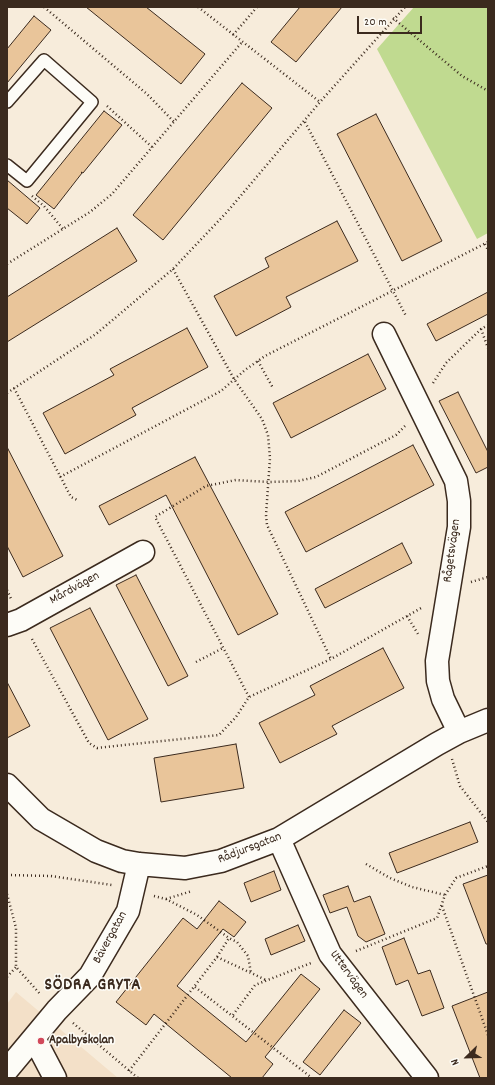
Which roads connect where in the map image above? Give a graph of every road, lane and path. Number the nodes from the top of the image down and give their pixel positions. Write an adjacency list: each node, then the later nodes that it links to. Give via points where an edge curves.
1 (44, 7): 13 (path, via 147,94)
2 (198, 7): 6 (path)
3 (257, 7): 6 (path)
4 (405, 7): 5 (path)
5 (393, 18): 8 (path, via 462,76); 11 (path)
6 (234, 36): 7 (path)
7 (244, 41): 11 (path); 13 (path)
8 (488, 91)
9 (7, 102): 10 (lane, via 44,60)
10 (92, 102): 14 (path, via 108,106); 16 (lane)
11 (320, 102): 12 (path)
12 (305, 122): 21 (path, via 228,212); 22 (path)
13 (175, 123): 14 (path)
14 (153, 148): 17 (path, via 112,194)
15 (7, 165): 16 (lane)
16 (27, 182): 17 (path, via 28,192 44,206)
17 (63, 229): 20 (path)
18 (487, 243): 19 (path); 22 (path)
19 (488, 250)
20 (7, 264)
21 (173, 269): 29 (path); 30 (path, via 96,334)
22 (392, 291): 23 (path); 28 (path)
23 (406, 316)
24 (488, 325): 25 (path)
25 (481, 329): 27 (path); 33 (path, via 446,363)
26 (384, 334): 33 (street, Rågetsvägen)
27 (488, 348)
28 (258, 361): 29 (path); 31 (path)
29 (234, 379): 34 (path, via 221,392); 35 (path, via 262,420 268,435)
30 (14, 388): 32 (path); 34 (path)
31 (273, 388)
32 (7, 393)
33 (420, 406): 35 (path, via 396,435 316,477 298,481); 46 (street, Rågetsvägen, via 456,481 459,501 459,527 437,661 438,681 443,699)
34 (60, 477): 36 (path, via 71,497)
35 (269, 482): 41 (path, via 236,480 206,486 155,517); 42 (path, via 266,515 268,525)
36 (79, 501)
37 (143, 552): 40 (street, Mårdvägen)
38 (7, 590): 40 (path)
39 (407, 616): 42 (path)
40 (14, 622): 44 (path, via 89,743 98,748 219,735 236,717)
41 (223, 648): 43 (path); 44 (path)
42 (331, 659): 44 (path)
43 (196, 662)
44 (249, 697)
45 (488, 720): 46 (street, Rådjursgatan)
46 (459, 732): 48 (street, Rådjursgatan)
47 (7, 785): 49 (street, Rådjursgatan, via 41,819 70,837 96,851 122,861)
48 (279, 839): 49 (street, Rådjursgatan, via 222,861 185,868); 70 (street, Uttervägen, via 330,954)
49 (139, 864): 54 (street, Bävergatan)
50 (366, 864): 56 (path, via 412,887)
51 (488, 866): 53 (path)
52 (7, 875): 54 (path, via 51,876 116,886)
53 (456, 878)
54 (132, 891): 58 (path, via 166,899 197,915); 65 (street, Bävergatan, via 128,911 90,976)
55 (7, 894): 61 (path, via 16,928 16,967)
56 (445, 895)
57 (442, 906): 64 (path)
58 (229, 938): 59 (path); 60 (path, via 237,942 248,956)
59 (217, 957): 60 (path, via 238,965); 63 (path)
60 (251, 974): 62 (path)
61 (7, 977)
62 (266, 980)
63 (195, 987): 68 (path, via 129,1071); 69 (path)
64 (488, 1035)
65 (34, 1038): 66 (street, Bävergatan); 67 (street)
66 (7, 1070)
67 (55, 1078)
68 (138, 1078)
69 (312, 1078)
70 (427, 1078)

